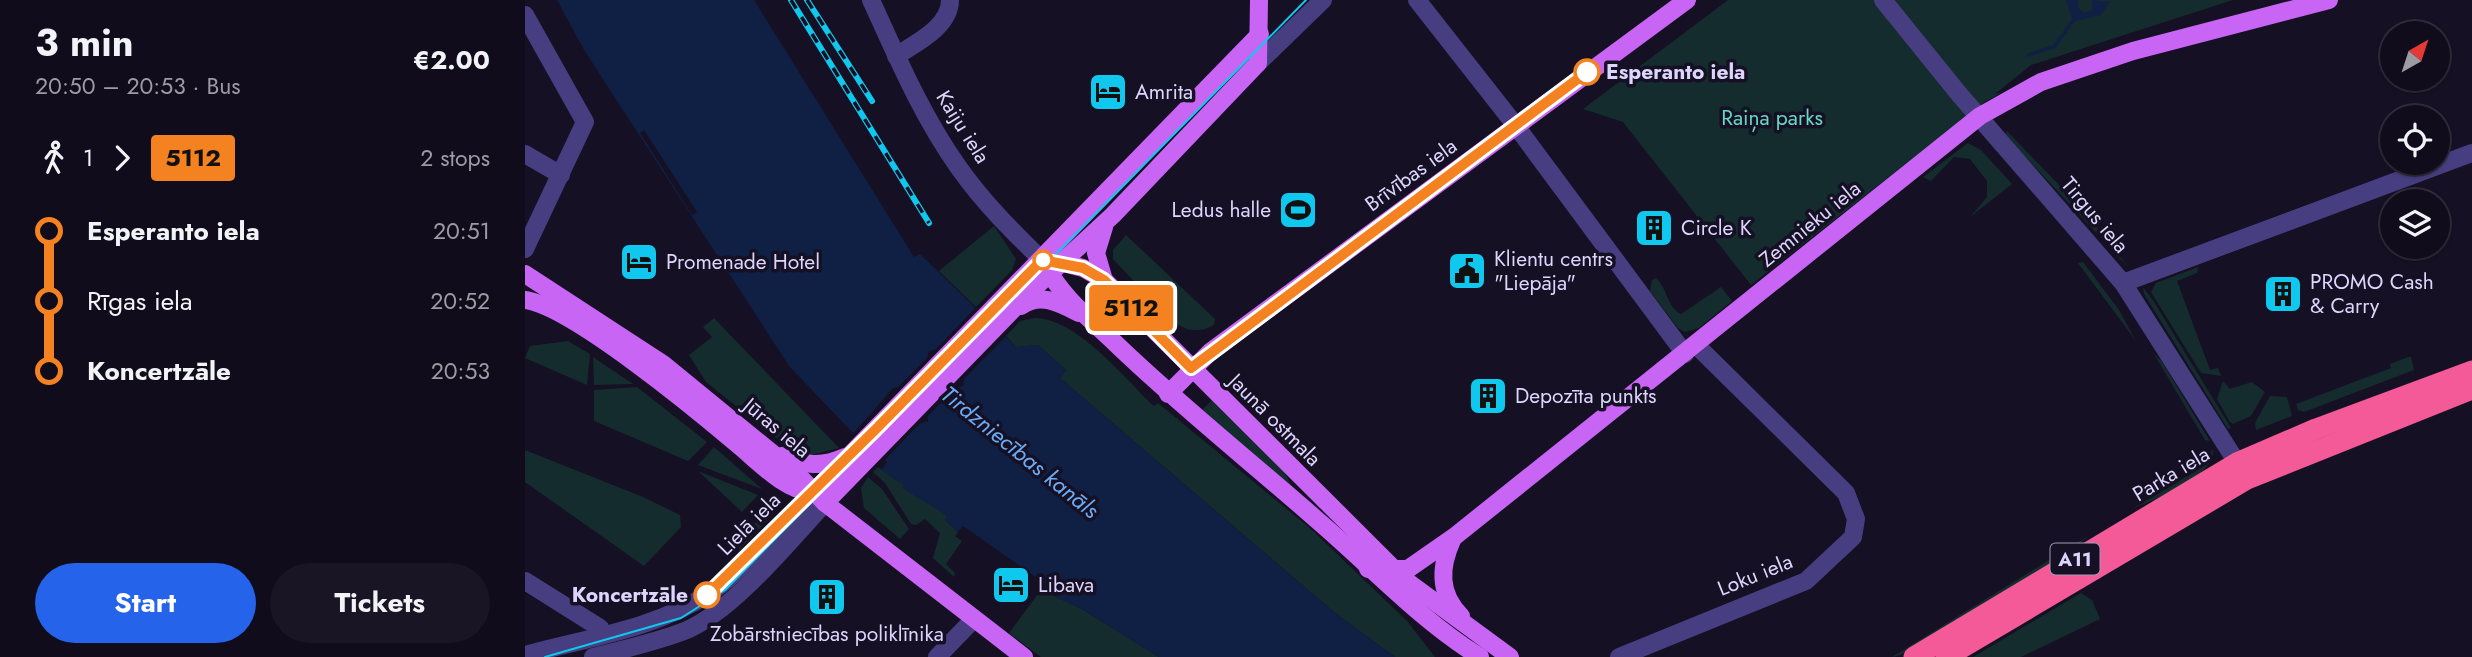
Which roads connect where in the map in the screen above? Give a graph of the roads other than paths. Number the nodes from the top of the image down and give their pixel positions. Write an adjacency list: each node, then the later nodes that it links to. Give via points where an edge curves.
1 (871, 0): 11 (street, Kaiju iela)
2 (950, 0): 11 (street, via 950,11 937,27)
3 (1259, 0): 10 (main road)
4 (1323, 0): 12 (street)
5 (1416, 0): 14 (street)
6 (1688, 0): 14 (main road, Brīvības iela)
7 (1883, 0): 13 (street, Tirgus iela)
8 (2329, 0): 13 (main road, Zemnieku iela, via 2107,60 2041,82)
9 (525, 15): 17 (street, via 585,122)
10 (1260, 34): 12 (main road); 20 (main road)
11 (897, 57): 20 (street, Kaiju iela, via 958,167 1003,222)
12 (1258, 63): 18 (main road)
13 (1980, 116): 23 (street, Tirgus iela); 28 (main road, Zemnieku iela)
14 (1516, 126): 28 (street); 29 (main road, Brīvības iela)
15 (2472, 153): 23 (street)
16 (525, 154): 17 (street)
17 (561, 175): 19 (street)
18 (1113, 215): 20 (main road); 22 (main road, via 1096,253)
19 (525, 248)
20 (1052, 266): 22 (main road, Jaunā ostmala, via 1083,268); 26 (main road); 27 (main road, Jaunā ostmala)
21 (525, 274): 24 (main road); 33 (main road, Jūras iela, via 663,364)
22 (1104, 280): 29 (main road, Jaunā ostmala)
23 (2123, 283): 35 (street, Tirgus iela)
24 (525, 291)
25 (525, 300): 36 (main road, Jūras iela, via 543,303 577,325 643,370 784,482)
26 (997, 316): 27 (main road, via 1039,299 1062,304); 34 (main road, Lielā iela)
27 (1088, 318): 32 (main road, Jaunā ostmala)
28 (1691, 349): 37 (main road, Zemnieku iela); 50 (street, Loku iela, via 1846,493 1856,519 1853,537 1806,581)
29 (1191, 368): 32 (main road, Brīvības iela); 39 (main road, Jaunā ostmala)
30 (2472, 371): 35 (highway, Parka iela / A11, via 2316,429)
31 (2472, 389): 35 (highway, Parka iela / A11)
32 (1168, 394): 38 (main road, Jaunā ostmala, via 1317,519)
33 (770, 451): 34 (main road, via 811,465); 36 (main road, Jūras iela)
34 (859, 457): 36 (main road, Lielā iela)
35 (2242, 471): 51 (highway, Parka iela / A11); 52 (highway, Parka iela / A11)
36 (819, 498): 41 (main road); 44 (street, Lielā iela, via 707,595 677,612); 46 (street, Lielā iela, via 731,600 706,619 687,630)
37 (1454, 537): 39 (main road, Zemnieku iela, via 1408,569); 43 (main road, via 1443,562 1446,595)
38 (1368, 569): 39 (main road, Zemnieku iela); 43 (main road, Jaunā ostmala, via 1432,624)
39 (1393, 569): 43 (main road, Jaunā ostmala)
40 (525, 581): 42 (street)
41 (974, 619): 47 (street); 48 (main road)
42 (600, 628)
43 (1484, 649): 49 (main road, Jaunā ostmala)
44 (550, 653): 45 (street, Lielā iela)
45 (525, 655)
46 (593, 657)
47 (937, 657)
48 (1024, 657)
49 (1510, 657)
50 (1619, 657)
51 (1914, 657)
52 (1946, 657)

